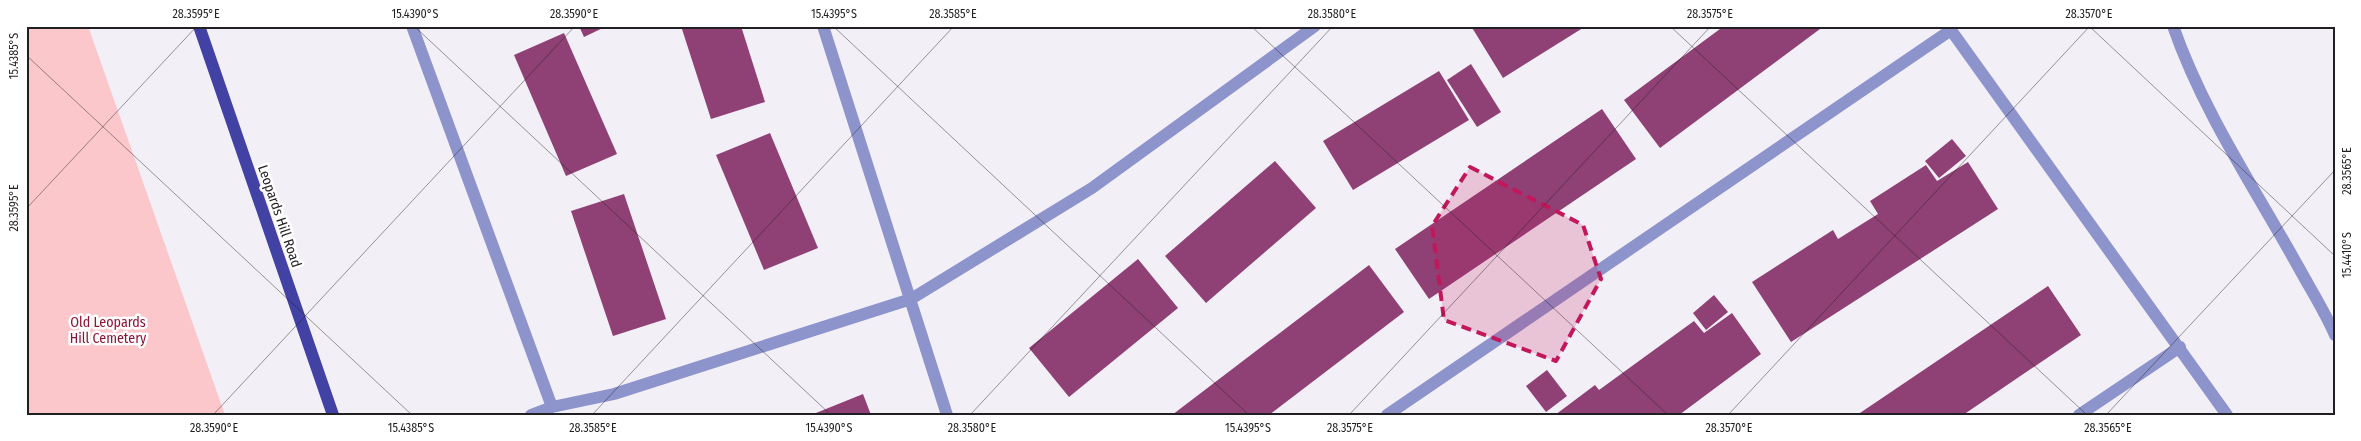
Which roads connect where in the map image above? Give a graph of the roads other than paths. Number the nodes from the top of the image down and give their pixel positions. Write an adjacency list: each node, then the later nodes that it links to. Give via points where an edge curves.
1 (199, 26): 11 (main road, Leopards Hill Road)
2 (412, 26): 10 (street)
3 (823, 26): 7 (street)
4 (1315, 26): 7 (street, via 1092,188)
5 (2173, 26): 8 (street, via 2224,139)
6 (1949, 28): 9 (street); 14 (street)
7 (910, 299): 10 (street, via 614,394); 13 (street)
8 (2335, 335)
9 (2180, 347): 15 (street); 16 (street)
10 (552, 408): 12 (street)
11 (333, 415)
12 (531, 415)
13 (947, 415)
14 (1387, 415)
15 (2079, 415)
16 (2227, 415)

